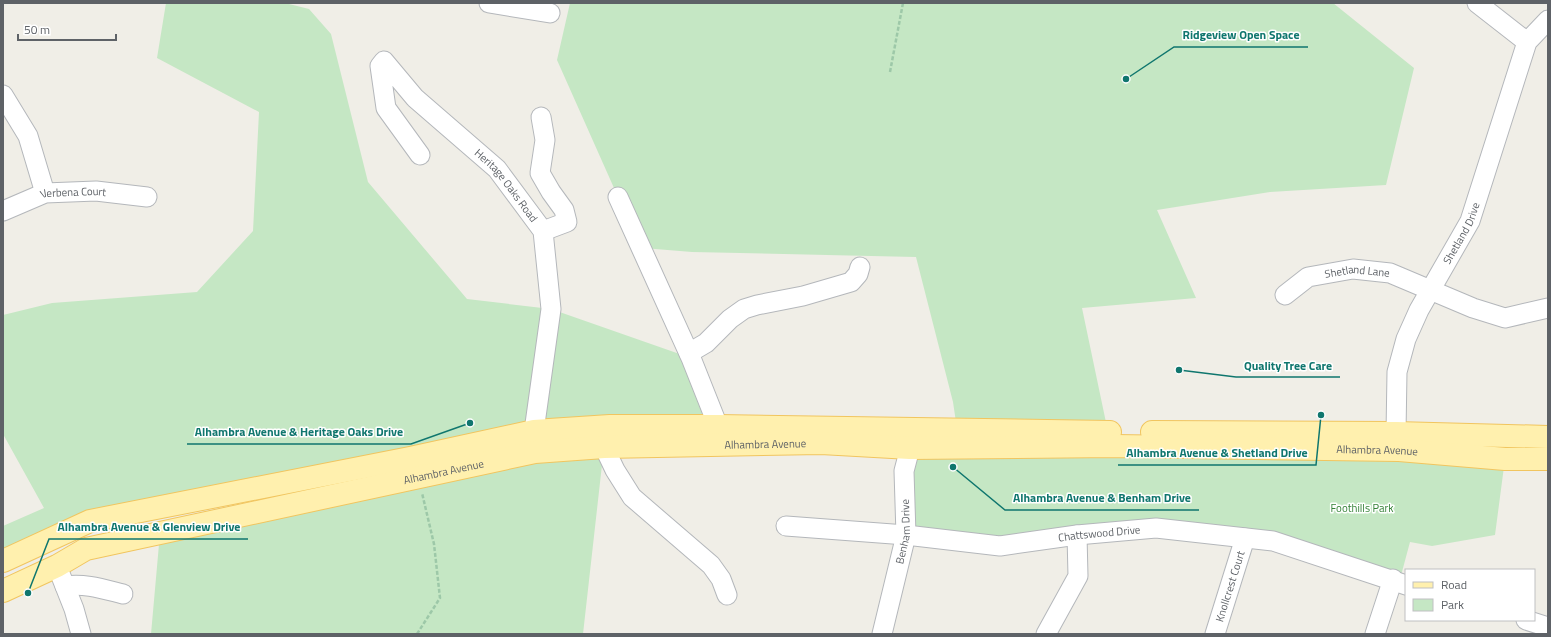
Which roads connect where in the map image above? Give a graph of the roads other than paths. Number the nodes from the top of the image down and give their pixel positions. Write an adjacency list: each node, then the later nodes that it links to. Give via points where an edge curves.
1 (489, 3): 3 (street)
2 (1478, 3): 5 (street)
3 (550, 13)
4 (1548, 20): 5 (street, Shetland Drive)
5 (1527, 42): 15 (street, Shetland Drive, via 1470,221)
6 (3, 95): 9 (street, via 28,136)
7 (541, 117): 13 (street, via 544,140 540,173 564,210 566,222)
8 (420, 155): 13 (street, Heritage Oaks Road, via 386,108 380,66 384,61 415,98 497,170)
9 (45, 193): 10 (street, Verbena Court, via 96,191); 12 (street, Verbena Court)
10 (147, 197)
11 (618, 197): 18 (street)
12 (3, 211)
13 (543, 230): 22 (street, Heritage Oaks Road, via 551,309)
14 (860, 267): 18 (street, via 851,282 744,309 706,343)
15 (1432, 290): 16 (street, Shetland Lane, via 1390,272 1353,269 1308,277); 17 (street, Shetland Lane, via 1472,308 1505,318); 23 (street, Shetland Drive, via 1419,310 1406,339 1397,372)
16 (1285, 295)
17 (1548, 308)
18 (689, 353): 19 (street)
19 (718, 426): 21 (main road, Alhambra Avenue); 22 (main road, Alhambra Avenue, via 610,426)
20 (1548, 436): 23 (main road, Alhambra Avenue)
21 (908, 438): 23 (main road, Alhambra Avenue, via 1115,446); 24 (main road, Alhambra Avenue, via 821,443); 27 (street, Benham Drive, via 904,471)
22 (535, 441): 24 (main road, Alhambra Avenue); 30 (main road, Alhambra Avenue, via 410,458 90,521); 31 (main road, Alhambra Avenue, via 418,477 86,549)
23 (1397, 441): 25 (main road, Alhambra Avenue, via 1505,459)
24 (604, 447): 36 (street, via 632,497 711,565 721,579)
25 (1548, 459)
26 (786, 526): 27 (street, Chattswood Drive)
27 (906, 535): 28 (street, Chattswood Drive, via 1000,546); 40 (street, Benham Drive)
28 (1077, 535): 29 (street, Chattswood Drive, via 1156,528); 41 (street, via 1078,576)
29 (1245, 538): 32 (street, Chattswood Drive, via 1273,541); 42 (street, Knollcrest Court)
30 (3, 561)
31 (56, 566): 33 (street); 34 (main road, Alhambra Avenue)
32 (1399, 582): 43 (street)
33 (65, 586): 35 (street, via 95,586); 39 (street)
34 (3, 591)
35 (123, 594)
36 (727, 595)
37 (1530, 621): 38 (street)
38 (1548, 626)
39 (81, 634)
40 (882, 634)
41 (1046, 634)
42 (1215, 634)
43 (1375, 634)

